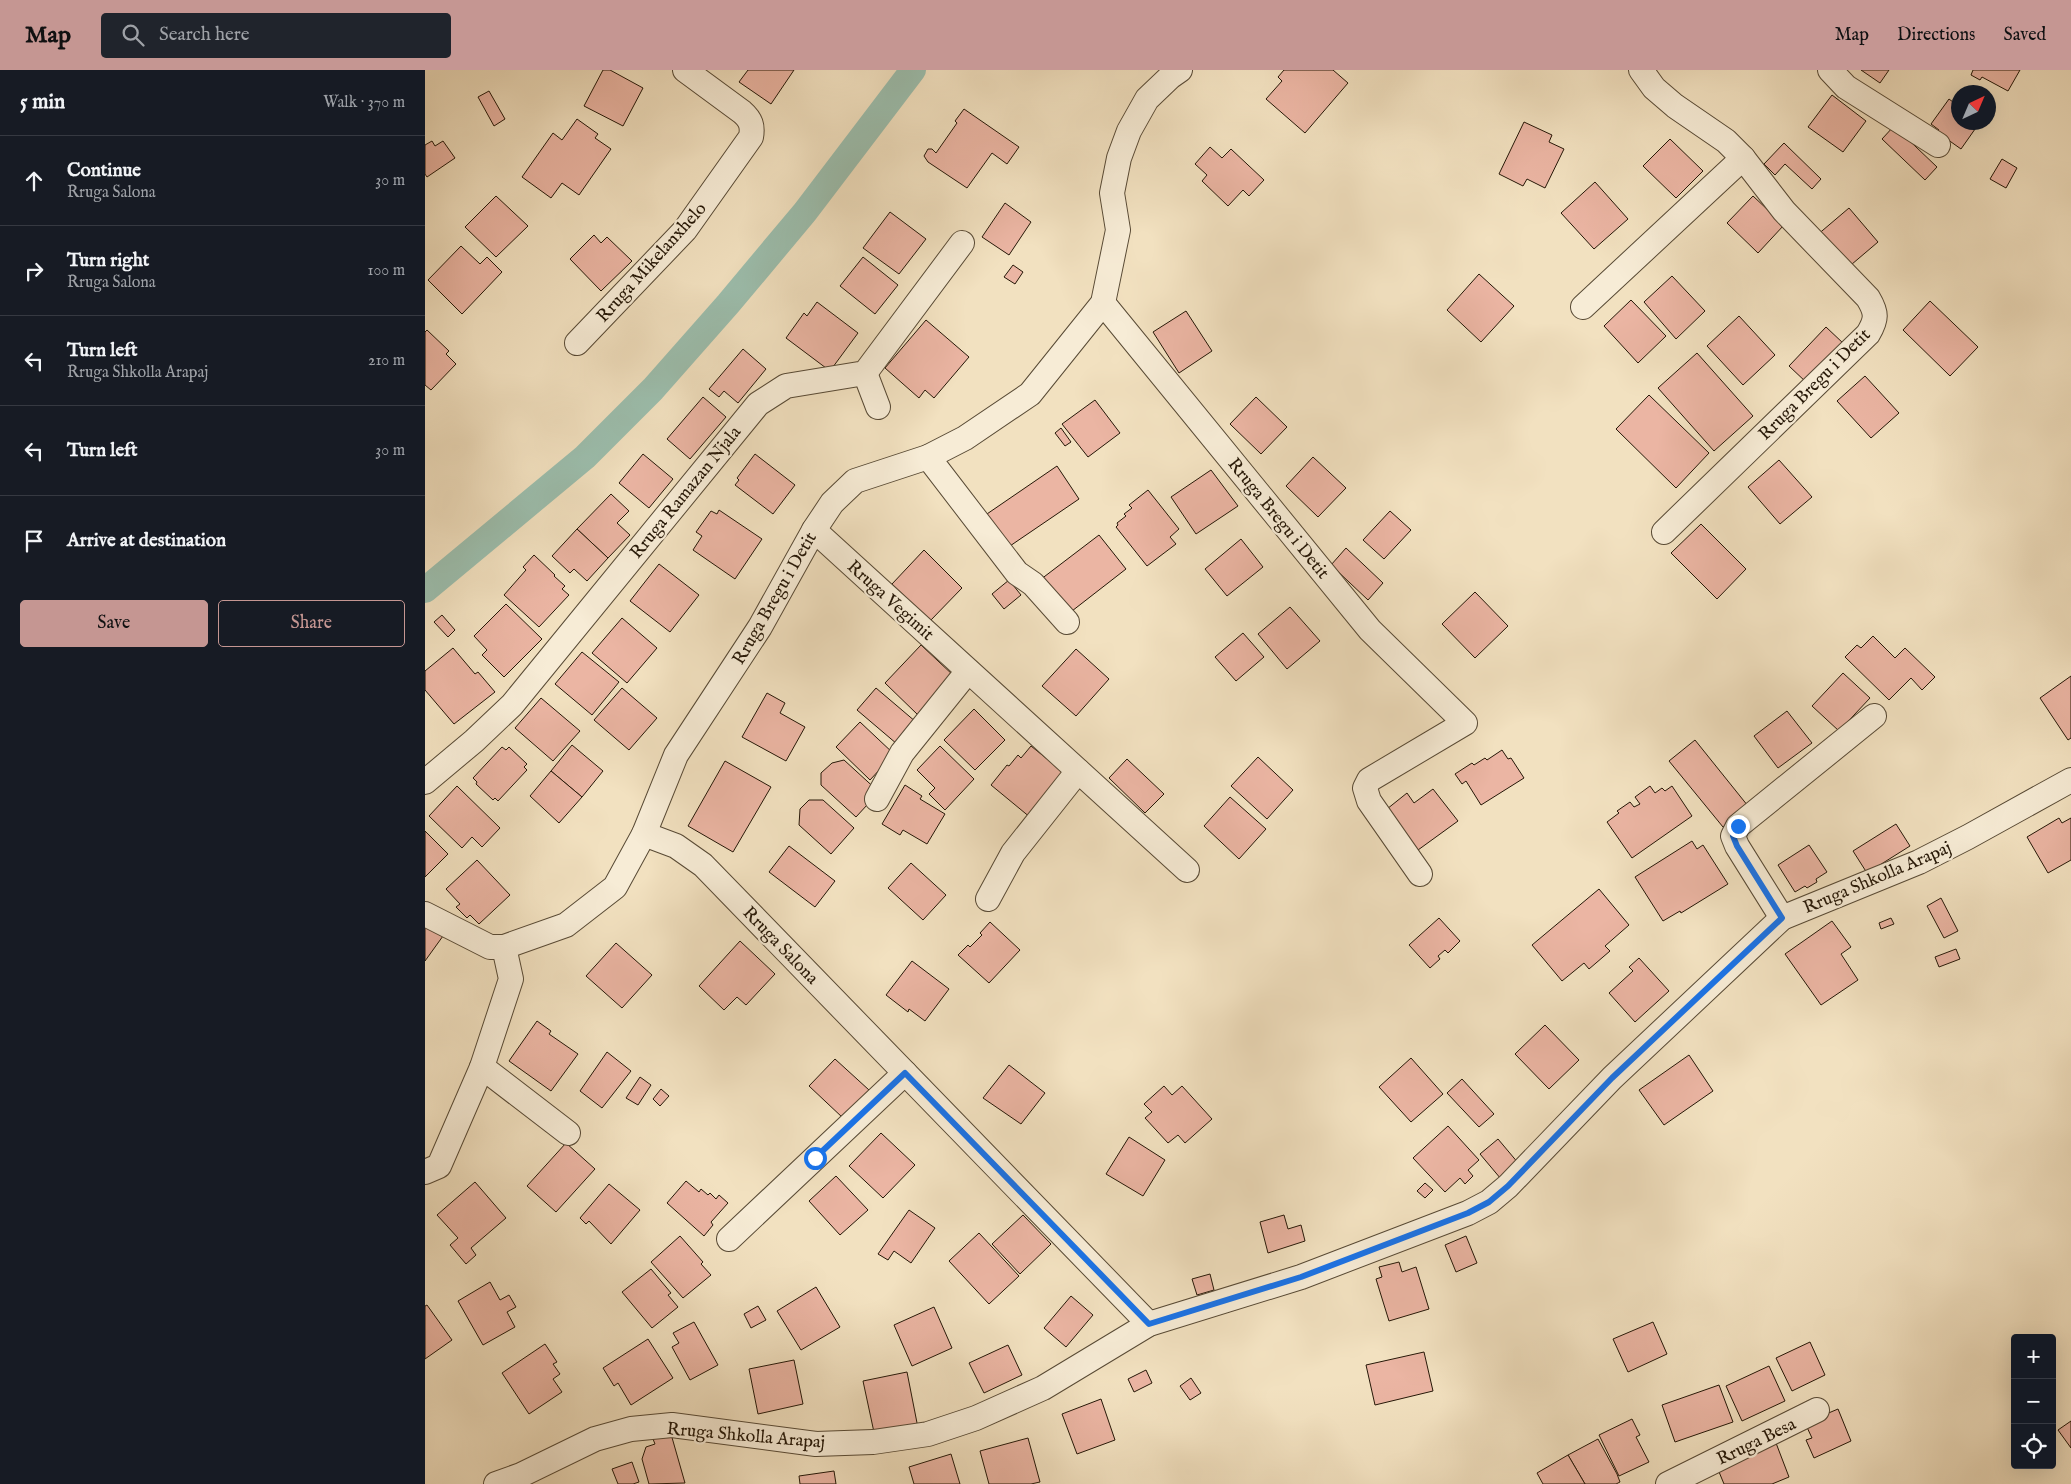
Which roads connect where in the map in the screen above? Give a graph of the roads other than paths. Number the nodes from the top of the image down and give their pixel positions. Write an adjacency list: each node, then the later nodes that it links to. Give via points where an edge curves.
1 (685, 70): 10 (street, Rruga Mikelanxhelo, via 750,120 753,128 751,137 685,230)
2 (1180, 70): 8 (street, Rruga Bregu i Detit, via 1147,99 1129,131 1119,158 1112,193 1118,230)
3 (1641, 70): 6 (street, Rruga Bregu i Detit, via 1654,88 1726,141)
4 (1830, 70): 5 (street, via 1846,87)
5 (1938, 145)
6 (1743, 158): 9 (street); 15 (street, Rruga Bregu i Detit, via 1783,211 1868,298 1875,310 1875,322 1868,334)
7 (962, 243): 11 (street)
8 (1103, 303): 13 (street, Rruga Bregu i Detit, via 1030,394 965,438); 25 (street, Rruga Bregu i Detit, via 1370,630 1465,723 1369,780 1365,788 1369,801)
9 (1583, 308)
10 (577, 343)
11 (865, 373): 12 (street); 21 (street, Rruga Ramazan Njala, via 787,386 758,404 512,705)
12 (878, 406)
13 (928, 457): 14 (street, Rruga Bregu i Detit, via 855,481 832,503); 16 (street, via 1017,573 1033,584)
14 (814, 530): 17 (street, Rruga Vegimit); 23 (street, Rruga Bregu i Detit, via 760,628 676,755)
15 (1664, 532)
16 (1067, 622)
17 (968, 670): 19 (street, Rruga Vegimit); 22 (street, via 902,753)
18 (1874, 716): 28 (street, via 1738,826 1733,836)
19 (1078, 771): 24 (street, Rruga Vegimit); 26 (street, via 1013,853)
20 (2071, 780): 28 (street, Rruga Shkolla Arapaj, via 1919,862)
21 (425, 782)
22 (877, 798)
23 (644, 834): 29 (street, Rruga Bregu i Detit, via 615,887 566,925); 31 (street, Rruga Salona, via 676,846 703,865)
24 (1187, 870)
25 (1420, 874)
26 (988, 899)
27 (425, 914): 29 (street, via 490,947)
28 (1782, 918): 35 (street, Rruga Shkolla Arapaj, via 1612,1078 1489,1202 1301,1277)
29 (504, 947): 30 (street, via 511,979)
30 (482, 1067): 32 (street); 33 (street, via 439,1166)
31 (905, 1073): 34 (street); 35 (street, Rruga Salona)
32 (568, 1132)
33 (425, 1172)
34 (729, 1239)
35 (1149, 1324): 37 (street, Rruga Shkolla Arapaj, via 1043,1388 976,1418 928,1434 873,1442 816,1444 672,1425 631,1429 595,1440)
36 (1817, 1410): 38 (street, Rruga Besa)
37 (496, 1484)
38 (1668, 1484)

